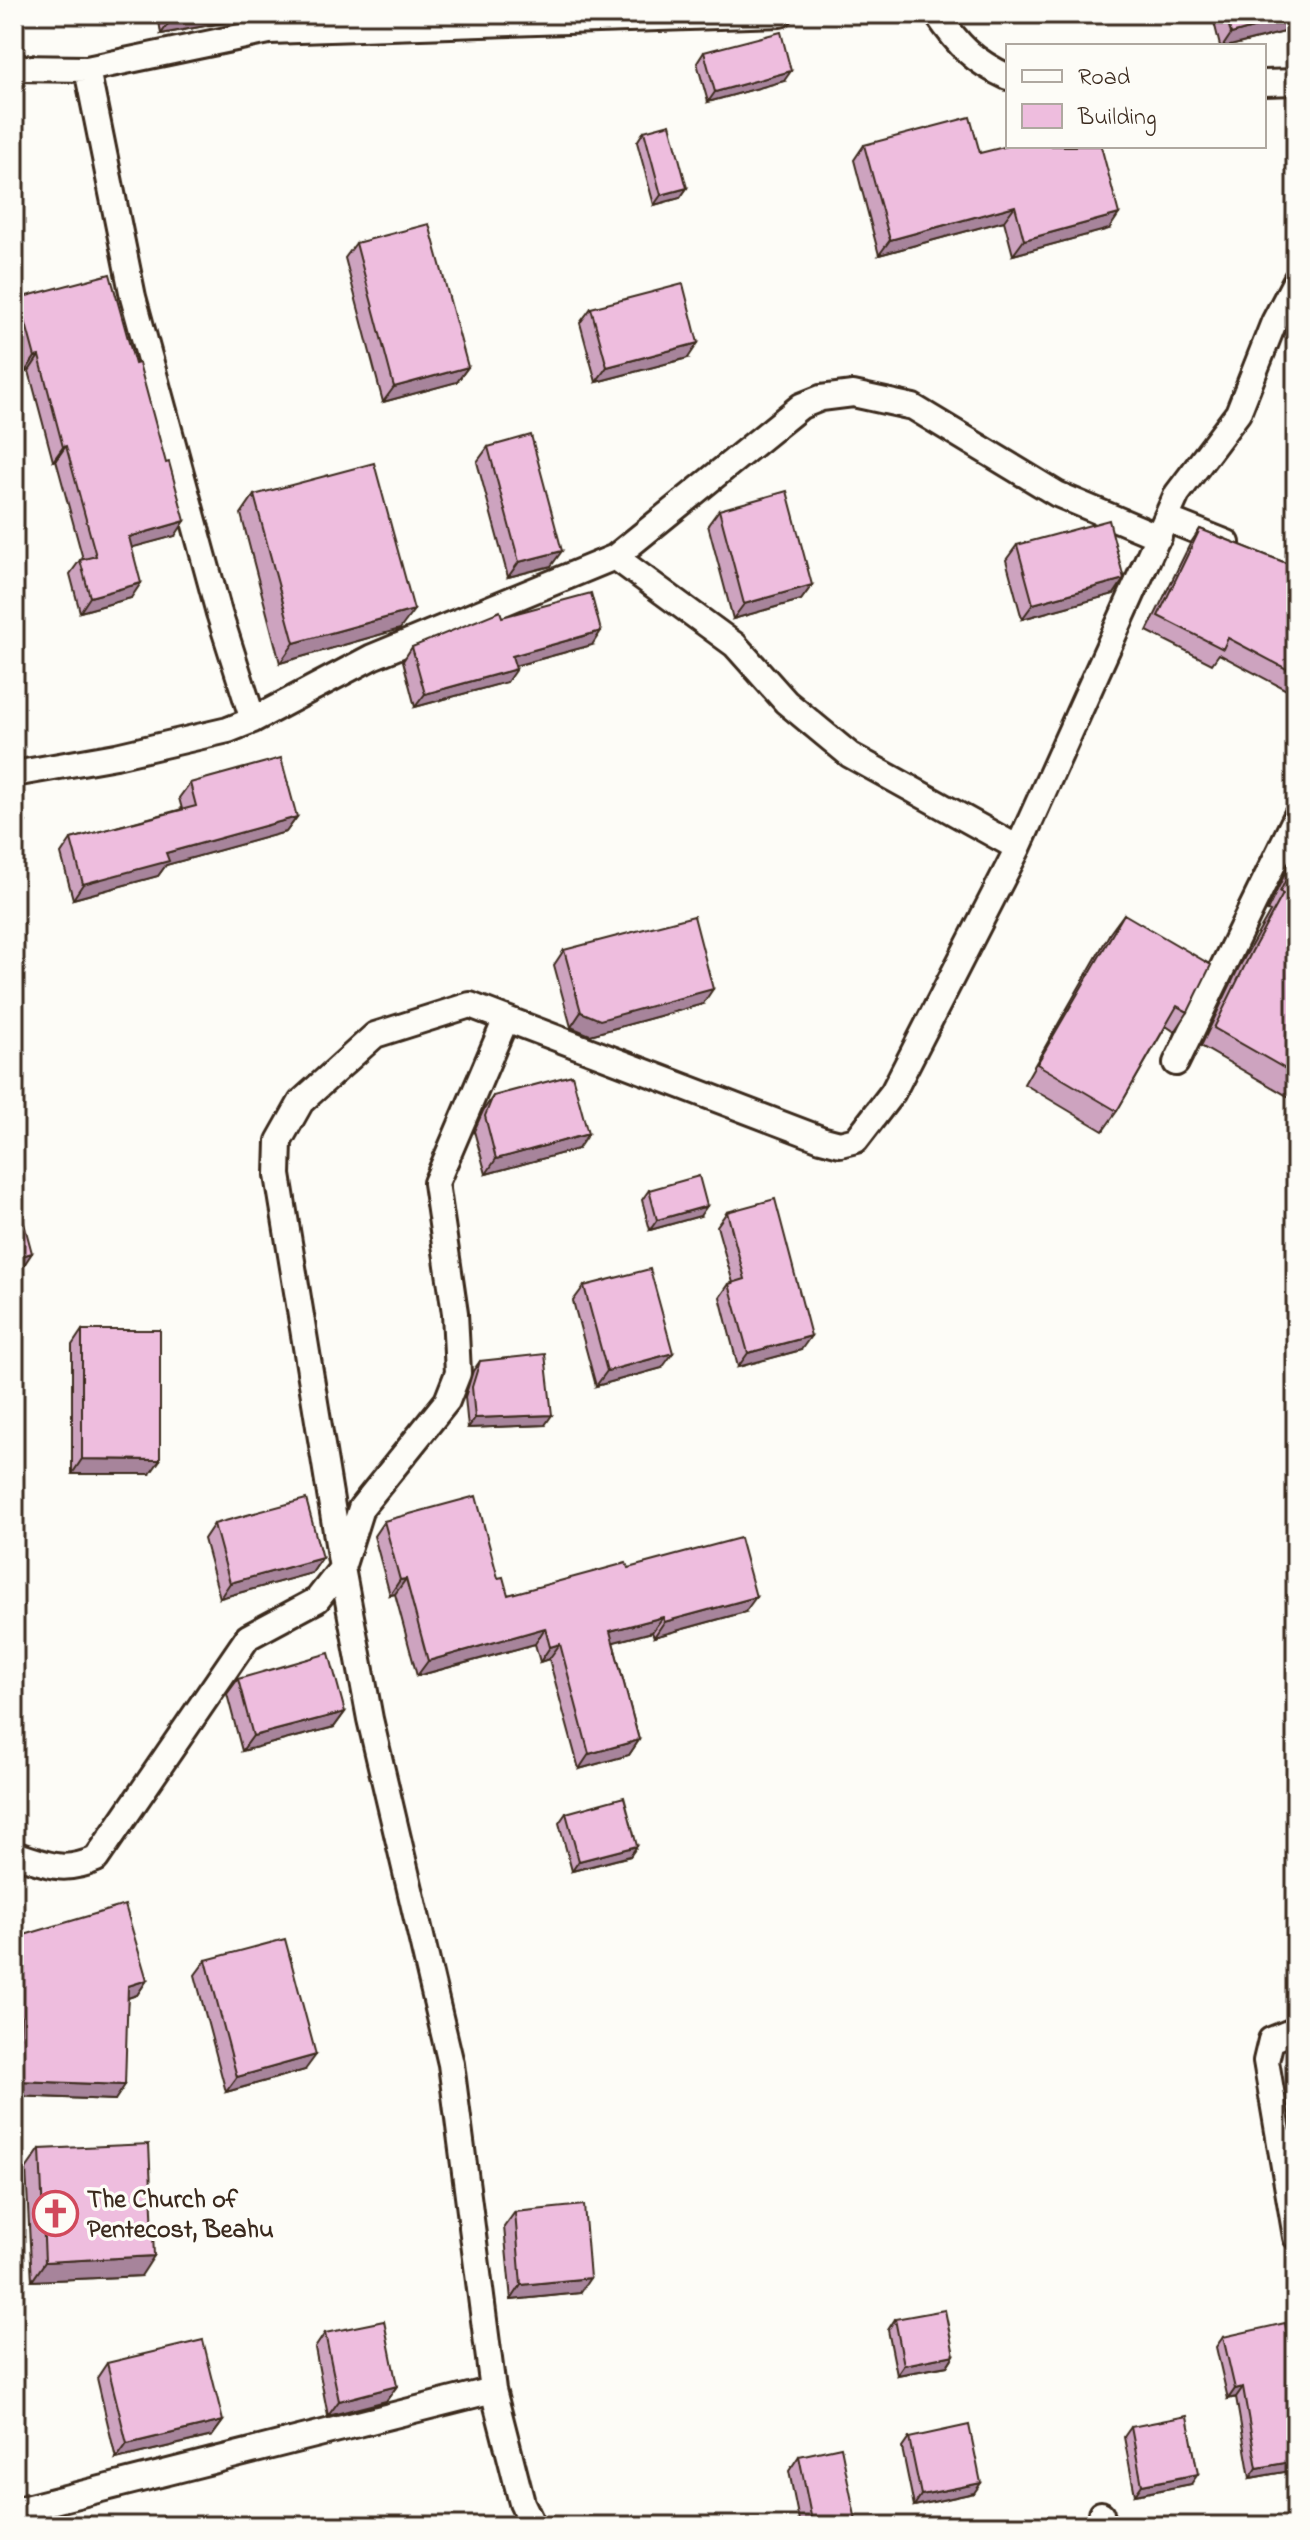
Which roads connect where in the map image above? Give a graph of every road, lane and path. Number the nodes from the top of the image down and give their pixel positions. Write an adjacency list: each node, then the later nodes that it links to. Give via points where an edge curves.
1 (772, 14): 2 (street); 4 (street)
2 (780, 14)
3 (937, 14): 7 (street, via 956,43)
4 (269, 22): 6 (street)
5 (14, 68): 6 (street)
6 (87, 69): 14 (street, via 133,297)
7 (1006, 76)
8 (1296, 82): 9 (street)
9 (1266, 83)
10 (1296, 280): 11 (street, via 1238,413 1185,482)
11 (1163, 528): 12 (street); 13 (street, via 1057,494 913,407 853,394 801,406); 17 (street)
12 (1253, 553)
13 (615, 557): 14 (street, via 372,657); 17 (street, via 735,645 786,702 850,755)
14 (253, 720): 15 (street, via 116,756)
15 (14, 774)
16 (1296, 817): 19 (street)
17 (1018, 848): 18 (street, via 893,1092 856,1140 840,1144 821,1139)
18 (506, 1019): 20 (street, via 436,1183 458,1373 447,1401 361,1508); 20 (street, via 470,1005 375,1035 301,1102 279,1141 278,1175)
19 (1176, 1063)
20 (342, 1568): 21 (street, via 317,1600 248,1637 96,1859 58,1868); 24 (street, via 370,1719 451,2064)
21 (14, 1854)
22 (1296, 2030): 23 (street, via 1271,2040 1266,2061)
23 (1296, 2237)
24 (493, 2390): 25 (street); 26 (street, via 522,2503)
25 (14, 2511)
26 (533, 2526)

